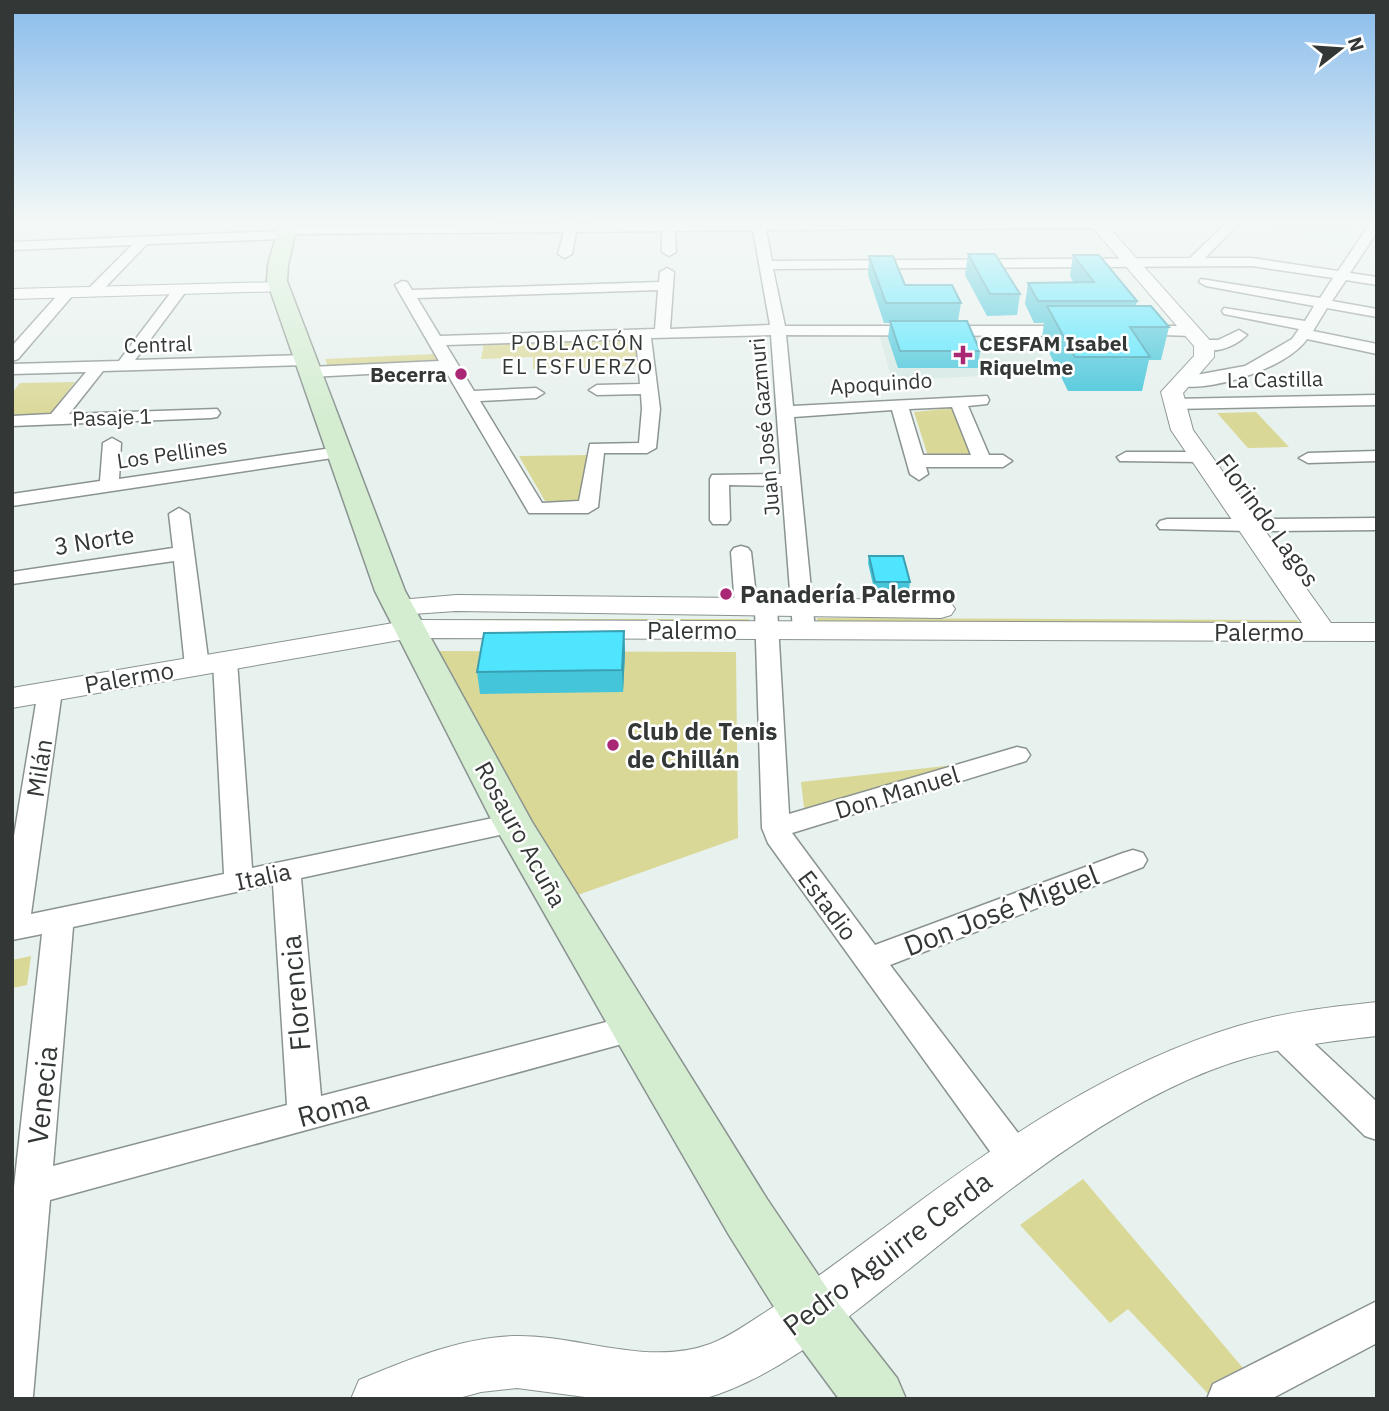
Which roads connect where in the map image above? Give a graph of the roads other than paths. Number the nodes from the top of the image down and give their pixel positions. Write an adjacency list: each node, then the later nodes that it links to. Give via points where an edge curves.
1 (279, 287): 32 (main road, Rosauro Acuña)
2 (97, 288): 12 (street)
3 (237, 288): 10 (street)
4 (546, 288): 27 (street, via 405,290)
5 (666, 288): 21 (street)
6 (770, 288): 17 (street, Juan José Gazmuri)
7 (1153, 288): 26 (street)
8 (1239, 288): 14 (street)
9 (1334, 288): 14 (street)
10 (180, 289): 12 (street); 31 (street)
11 (68, 292): 12 (street); 13 (street); 22 (street)
12 (93, 292)
13 (12, 294)
14 (1324, 303): 16 (street); 18 (street)
15 (1229, 311): 18 (street)
16 (1377, 313)
17 (778, 330): 19 (street); 21 (street); 46 (street, Juan José Gazmuri)
18 (1305, 330): 28 (street); 35 (street, via 1298,342 1250,370)
19 (1087, 331)
20 (1126, 331): 26 (street)
21 (662, 334): 23 (street)
22 (31, 335): 25 (street); 29 (street)
23 (643, 335): 27 (street); 36 (street)
24 (1239, 335): 26 (street, via 1220,345)
25 (12, 336)
26 (1198, 338): 35 (street, via 1204,357)
27 (435, 341): 30 (street)
28 (1377, 349)
29 (16, 365): 33 (street, Central); 34 (street)
30 (450, 365): 32 (street, Central); 39 (street)
31 (123, 366): 32 (street, Central); 33 (street, Central)
32 (308, 366): 52 (main road, Rosauro Acuña)
33 (98, 367): 49 (street)
34 (12, 382)
35 (1180, 382): 45 (street, via 1172,392)
36 (649, 389): 37 (street); 39 (street, via 647,448 596,448 588,507 536,509)
37 (597, 390)
38 (536, 393): 39 (street)
39 (468, 396)
40 (981, 400): 42 (street, Apoquindo)
41 (1377, 400): 43 (street, La Castilla)
42 (958, 401): 44 (street, Apoquindo); 57 (street)
43 (1357, 401): 45 (street, La Castilla); 48 (street)
44 (899, 404): 46 (street, Apoquindo); 57 (street, via 918,468)
45 (1176, 411): 55 (street, Florindo Lagos, via 1182,430); 66 (street, Florindo Lagos, via 1202,430)
46 (784, 412): 59 (street, Juan José Gazmuri)
47 (211, 414): 49 (street, Pasaje 1)
48 (1377, 415)
49 (56, 419): 50 (street, Pasaje 1)
50 (12, 421)
51 (112, 443): 60 (street)
52 (339, 452): 60 (street, Los Pellines); 72 (main road, Rosauro Acuña, via 385,579)
53 (1377, 456): 56 (street)
54 (1126, 457): 55 (street)
55 (1201, 457): 66 (street, Florindo Lagos)
56 (1308, 458)
57 (982, 461): 58 (street)
58 (1003, 461)
59 (792, 480): 63 (street, via 719,480); 73 (street, Juan José Gazmuri)
60 (109, 485): 61 (street, Los Pellines)
61 (12, 500)
62 (179, 514): 67 (street)
63 (720, 520)
64 (1377, 524): 66 (street)
65 (1167, 525): 66 (street)
66 (1260, 525): 74 (street, Florindo Lagos)
67 (184, 552): 69 (street, 3 Norte); 75 (street)
68 (741, 552): 71 (street, Palermo)
69 (12, 578)
70 (1377, 613): 74 (street, Palermo)
71 (759, 614): 72 (street, Palermo); 73 (street, Palermo); 80 (street, Estadio)
72 (405, 618): 75 (street, Palermo); 79 (main road, Rosauro Acuña)
73 (804, 619): 74 (street, Palermo)
74 (1339, 624)
75 (211, 663): 76 (street, Palermo); 83 (street)
76 (50, 691): 77 (street, Palermo); 85 (street, Milán)
77 (12, 698)
78 (1017, 755): 80 (street, Don Manuel)
79 (513, 823): 82 (street, Italia); 88 (main road, Rosauro Acuña)
80 (776, 828): 86 (street, Estadio, via 782,843)
81 (1133, 860): 86 (street, Don José Miguel)
82 (286, 871): 83 (street, Italia); 90 (street, Florencia)
83 (239, 881): 84 (street, Italia)
84 (60, 919): 85 (street, Italia); 93 (street, Venecia)
85 (13, 929)
86 (869, 960): 92 (street, Estadio)
87 (1377, 1018): 89 (street, Pedro Aguirre Cerda)
88 (633, 1028): 90 (street, Roma); 94 (main road, Rosauro Acuña)
89 (1278, 1030): 91 (street); 92 (street, Pedro Aguirre Cerda, via 1143,1083)
90 (305, 1116): 93 (street, Roma)
91 (1377, 1125)
92 (1015, 1157): 94 (street, Pedro Aguirre Cerda)
93 (33, 1188): 97 (street, Venecia)
94 (811, 1314): 96 (street, Pedro Aguirre Cerda, via 734,1360 694,1375); 99 (main road, Rosauro Acuña)
95 (1377, 1321): 100 (street)
96 (566, 1384): 98 (street, Pedro Aguirre Cerda, via 537,1363 494,1363)
97 (12, 1396)
98 (378, 1399)
99 (876, 1399)
100 (1227, 1399)

